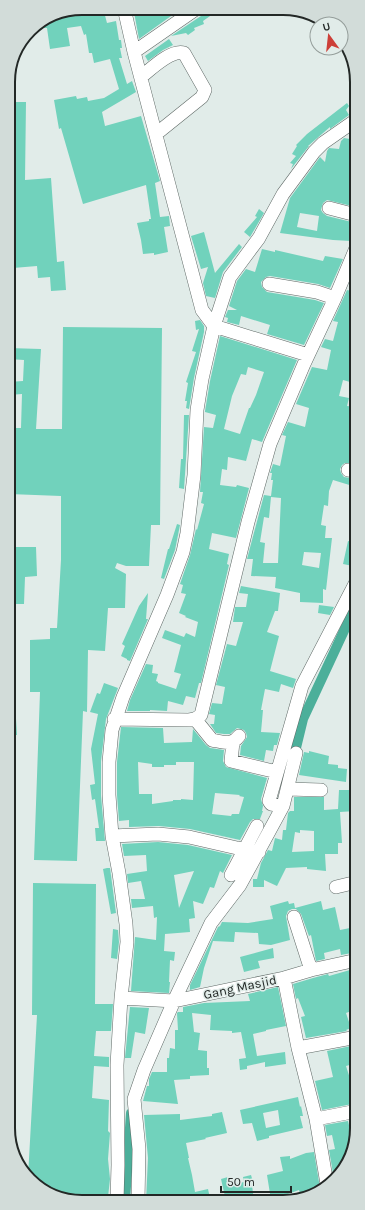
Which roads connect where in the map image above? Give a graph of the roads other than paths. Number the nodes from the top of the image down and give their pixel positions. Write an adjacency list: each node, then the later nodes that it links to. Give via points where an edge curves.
1 (126, 15): 3 (street)
2 (186, 15): 3 (street)
3 (134, 52): 4 (street)
4 (140, 77): 6 (street); 6 (street, via 179,51 184,53 205,90 202,97)
5 (350, 124): 12 (street, via 318,148 282,194 259,238 230,277)
6 (156, 134): 12 (street, via 200,306)
7 (329, 208): 8 (street)
8 (350, 213)
9 (350, 262): 11 (street)
10 (269, 284): 11 (street, via 317,292)
11 (335, 298): 13 (street)
12 (214, 326): 13 (street); 15 (street, via 197,410 194,475 183,552)
13 (308, 355): 16 (street, via 270,444 248,522 203,711)
14 (350, 594): 18 (street, via 302,686)
15 (114, 719): 16 (street); 23 (street, via 109,762)
16 (196, 719): 18 (street, via 212,740 228,743 236,739 231,761)
17 (296, 753): 19 (street)
18 (277, 772): 21 (street, via 269,800)
19 (288, 789): 20 (street); 21 (street)
20 (321, 790)
21 (278, 806): 24 (street)
22 (257, 826): 24 (street)
23 (112, 836): 24 (street, via 158,834 189,837); 32 (street, via 127,942)
24 (250, 850): 25 (street); 33 (street, via 240,885 211,923)
25 (231, 875)
26 (350, 884): 27 (street)
27 (336, 887)
28 (294, 917): 30 (street)
29 (350, 962): 30 (street, Gang Masjid)
30 (311, 970): 31 (street, Gang Masjid)
31 (284, 978): 33 (street, Gang Masjid); 35 (street)
32 (121, 998): 33 (street, Gang Masjid); 38 (street, via 117,1065)
33 (168, 1001): 38 (street, via 134,1099)
34 (350, 1038): 35 (street)
35 (298, 1048): 37 (street)
36 (350, 1112): 37 (street)
37 (316, 1119): 39 (street)
38 (128, 1134): 40 (street); 41 (street, via 138,1149)
39 (325, 1180)
40 (118, 1195)
41 (138, 1195)

